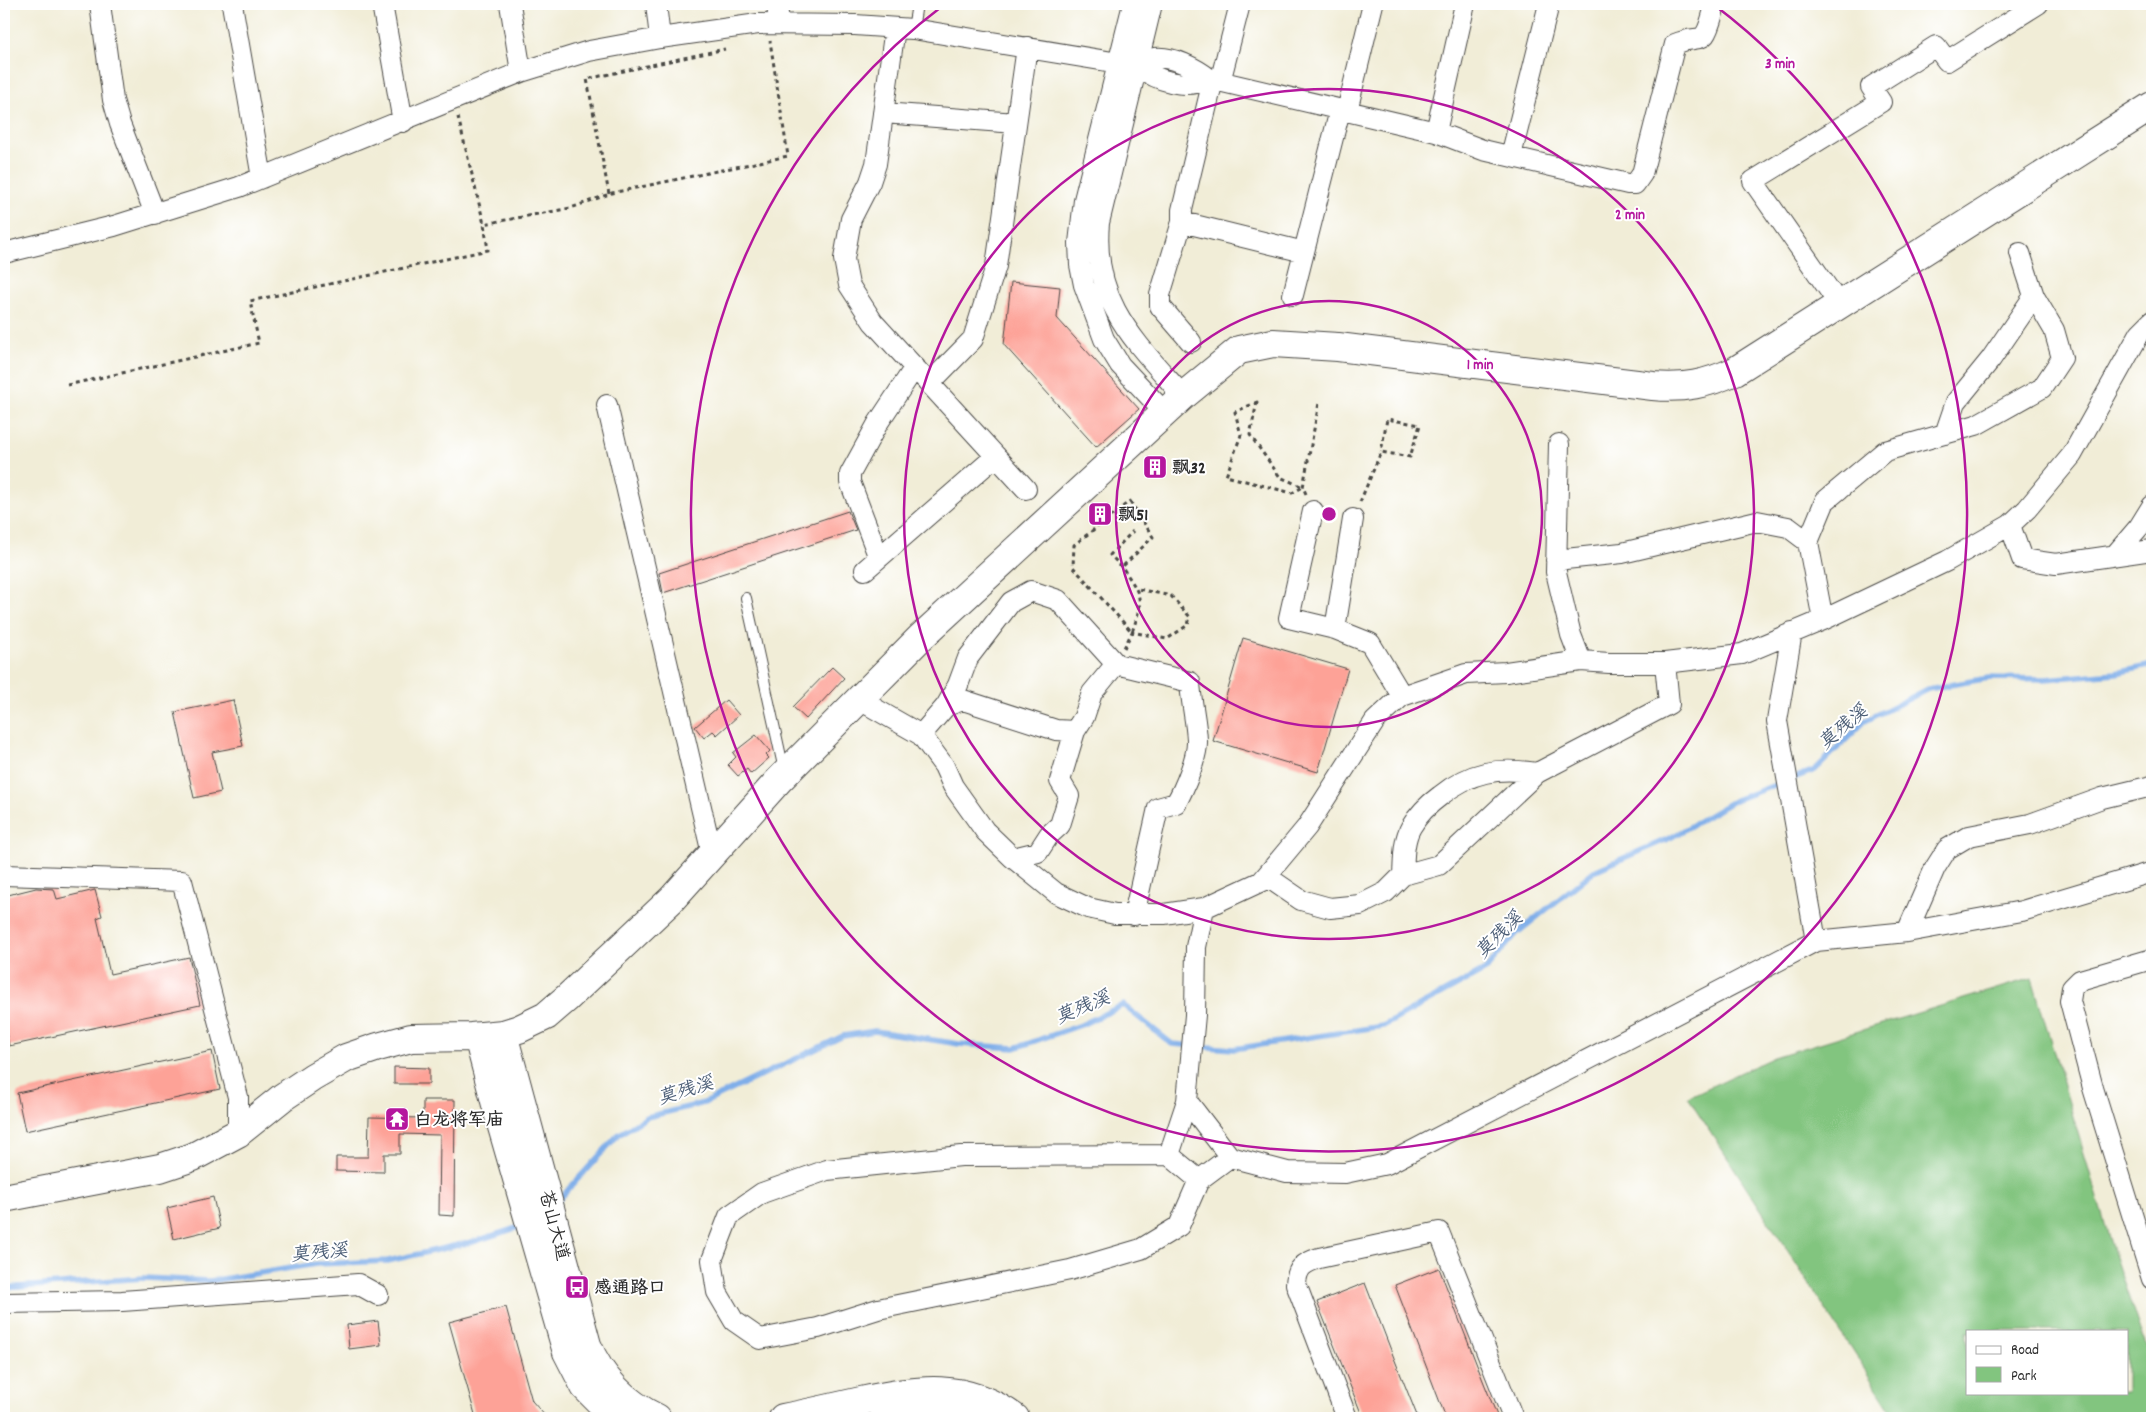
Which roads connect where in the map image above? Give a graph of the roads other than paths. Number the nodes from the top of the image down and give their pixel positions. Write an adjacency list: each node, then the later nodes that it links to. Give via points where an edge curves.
1 (100, 4): 31 (street, via 120,124)
2 (232, 4): 30 (street)
3 (382, 4): 26 (street)
4 (510, 4): 21 (street)
5 (656, 4): 18 (street)
6 (778, 4): 17 (street)
7 (916, 4): 16 (lane)
8 (1133, 4): 20 (street)
9 (1152, 4): 20 (street)
10 (1240, 4): 22 (street)
11 (1373, 4): 24 (street)
12 (1465, 4): 28 (street)
13 (1549, 4): 29 (street)
14 (2038, 4): 38 (street, via 1947,61 1936,46 1871,87 1881,102 1753,181)
15 (1714, 13): 29 (street, via 1703,39 1675,44 1642,174 1635,184)
16 (904, 29): 17 (street); 19 (street); 25 (street)
17 (769, 32): 18 (street)
18 (660, 38): 21 (street, via 589,51)
19 (1027, 47): 20 (street); 27 (street)
20 (1128, 64): 22 (street, via 1168,82 1194,84); 40 (street, via 1098,239 1106,293); 41 (street, via 1086,193 1079,243 1084,285)
21 (521, 72): 26 (street)
22 (1214, 81): 24 (street); 32 (street, via 1182,210)
23 (2152, 106): 38 (street)
24 (1343, 110): 28 (street); 33 (street)
25 (883, 113): 27 (street); 43 (street, via 876,164 851,220 844,259 849,285 859,302)
26 (403, 122): 30 (street)
27 (1016, 123): 44 (street, via 996,266 977,332)
28 (1436, 132): 29 (street, via 1468,145)
29 (1511, 156)
30 (262, 178): 31 (street)
31 (155, 214): 34 (street)
32 (1182, 222): 33 (street); 42 (street, via 1160,295 1160,306)
33 (1304, 252): 36 (street)
34 (4, 253)
35 (2020, 253): 37 (street)
36 (1293, 295)
37 (2034, 296): 47 (street, via 1991,359 1956,402); 47 (street, via 2054,330 2062,358 2042,388 1976,425)
38 (1839, 304): 46 (street, via 1735,371 1700,385 1666,388 1273,343 1239,350)
39 (2152, 321): 54 (street, via 2140,333 2072,455)
40 (1124, 326): 41 (street); 46 (street)
41 (1104, 339): 46 (street, via 1120,365)
42 (1191, 342)
43 (915, 367): 44 (street); 49 (street, via 850,474 872,564)
44 (930, 383): 49 (street)
45 (607, 405): 74 (street)
46 (1174, 405): 67 (street)
47 (1945, 434): 55 (street, via 1885,451 1825,501)
48 (1559, 444): 58 (street)
49 (996, 456): 50 (street)
50 (1026, 489)
51 (2152, 506): 57 (street)
52 (1313, 511): 61 (street, via 1288,618)
53 (1354, 519): 61 (street)
54 (2010, 525): 57 (street, via 2022,559 2056,564); 60 (street, via 1948,561)
55 (1808, 542): 58 (street, via 1788,527 1757,520 1622,553); 60 (street)
56 (2152, 550): 57 (street)
57 (2115, 555)
58 (1556, 560): 63 (street, via 1571,635)
59 (746, 598): 72 (lane)
60 (1823, 620): 62 (street)
61 (1335, 629): 66 (street, via 1370,643)
62 (1792, 632): 64 (street, via 1742,654); 83 (street, via 1777,721)
63 (1581, 661): 64 (street); 66 (street, via 1506,672 1466,674)
64 (1665, 663): 71 (street, via 1669,704)
65 (1116, 664): 68 (street, via 1058,600 1031,591 1011,602 968,658); 69 (street, via 1092,693); 81 (street, via 1190,682 1190,705 1197,742 1185,787 1176,803 1158,808)
66 (1402, 696): 78 (street, via 1375,721 1307,827)
67 (858, 699): 70 (street); 72 (street)
68 (946, 706): 69 (street, via 963,700 1056,730); 70 (street)
69 (1075, 731): 75 (street, via 1060,781 1069,796 1060,825 1048,835 1038,852)
70 (921, 735): 75 (street, via 985,831)
71 (1537, 773): 79 (street, via 1451,856 1439,865); 79 (street, via 1512,769 1474,774 1456,783 1428,805 1411,827 1404,847)
72 (785, 774): 74 (street)
73 (2152, 786): 82 (street, via 2102,798 2030,824 1969,836 1947,849 1935,868)
74 (712, 854): 85 (street, via 671,900 567,998 536,1021)
75 (1013, 858): 81 (street, via 1056,893 1115,914)
76 (2152, 872): 82 (street, via 2022,911)
77 (4, 875): 87 (street, via 182,881 238,1097)
78 (1266, 876): 79 (street, via 1301,900 1330,908 1360,905 1386,892); 80 (street, via 1262,881)
79 (1402, 876)
80 (1204, 908): 81 (street); 86 (street, via 1196,948)
81 (1134, 915)
82 (1907, 932): 83 (street)
83 (1816, 941): 89 (street, via 1386,1164 1345,1173 1287,1172)
84 (2152, 959): 92 (street, via 2080,980 2072,988 2070,1001 2093,1088)
85 (491, 1035): 87 (street, via 411,1038 346,1058 283,1097); 93 (street, 苍山大道, via 524,1107); 93 (street, 苍山大道, via 500,1120)
86 (1187, 1101): 88 (street); 89 (street)
87 (238, 1133): 91 (street, via 200,1154 160,1168)
88 (1170, 1155): 90 (street); 90 (street, via 961,1156 827,1170 762,1192 729,1216 712,1260 717,1292 734,1321 760,1340 818,1328 878,1309 1070,1270 1141,1249 1179,1226)
89 (1230, 1157): 90 (street)
90 (1199, 1180)
91 (4, 1198)
92 (2152, 1279)
93 (557, 1280): 96 (street, 苍山大道, via 574,1368 589,1392); 97 (street, 苍山大道, via 600,1371 627,1400)
94 (378, 1295): 95 (street, via 358,1284 122,1301)
95 (4, 1303)
96 (616, 1418)
97 (657, 1418)
98 (783, 1418): 101 (street, via 908,1392 935,1390 980,1398)
99 (884, 1418): 100 (street, via 935,1411)
100 (972, 1418)
101 (1015, 1418)
102 (1347, 1418): 103 (street, via 1296,1284 1298,1271 1305,1263 1319,1258 1439,1232)
103 (1513, 1418)

